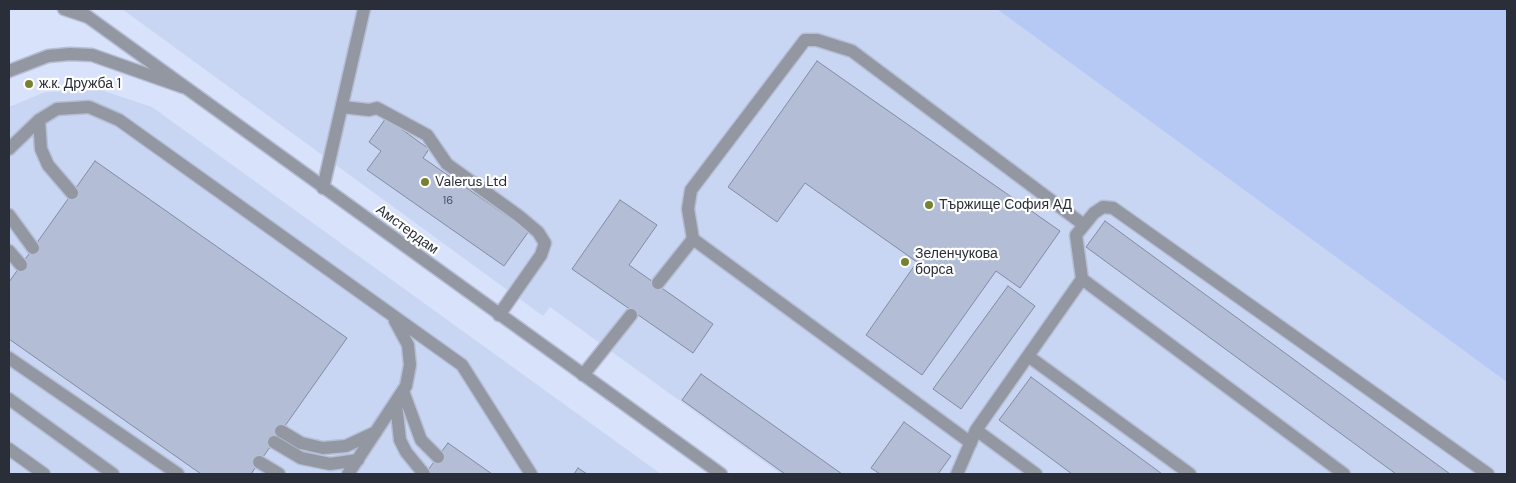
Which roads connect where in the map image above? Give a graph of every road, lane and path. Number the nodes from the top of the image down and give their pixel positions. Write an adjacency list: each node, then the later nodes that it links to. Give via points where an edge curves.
1 (64, 9): 4 (street)
2 (78, 9): 4 (street, Амстердам)
3 (361, 11): 7 (street)
4 (90, 18): 6 (street, Амстердам)
5 (9, 71): 6 (street, via 48,56 92,55)
6 (190, 90): 10 (street, Амстердам)
7 (342, 107): 10 (street); 21 (street, via 377,108 427,135 447,164 538,232 545,243 541,255)
8 (39, 120): 9 (street); 11 (street, via 41,149 48,165); 20 (street, via 57,109 89,107 119,120)
9 (10, 150)
10 (323, 188): 21 (street, Амстердам)
11 (72, 193)
12 (9, 215): 15 (street)
13 (1084, 225): 14 (street, via 852,51 817,40 805,40 691,190 688,209); 18 (street, via 1076,235); 49 (street, via 1094,212 1103,207 1113,208)
14 (693, 239): 19 (street); 31 (street)
15 (32, 248)
16 (9, 251): 17 (street)
17 (21, 264)
18 (1082, 279): 23 (street); 48 (street)
19 (658, 283)
20 (385, 310): 26 (street, via 399,326 408,344 410,365); 43 (street, via 462,365)
21 (499, 315): 25 (street, Амстердам)
22 (632, 315): 25 (street)
23 (1028, 356): 31 (street); 47 (street)
24 (9, 358): 39 (street)
25 (583, 375): 44 (street, Амстердам)
26 (403, 391): 28 (street); 34 (street, via 421,440)
27 (9, 399): 38 (street)
28 (396, 404): 30 (street); 42 (street, via 400,440)
29 (281, 431): 30 (street, via 301,443 323,448 346,446)
30 (376, 432): 35 (street)
31 (973, 436): 45 (street); 46 (street)
32 (274, 442): 35 (street, via 301,458 330,464)
33 (9, 449): 37 (street)
34 (438, 457)
35 (358, 460): 41 (street)
36 (260, 462): 40 (street)
37 (44, 474)
38 (113, 474)
39 (178, 474)
40 (279, 474)
41 (348, 474)
42 (424, 474)
43 (531, 474)
44 (720, 474)
45 (957, 474)
46 (1036, 474)
47 (1190, 474)
48 (1344, 474)
49 (1488, 474)

